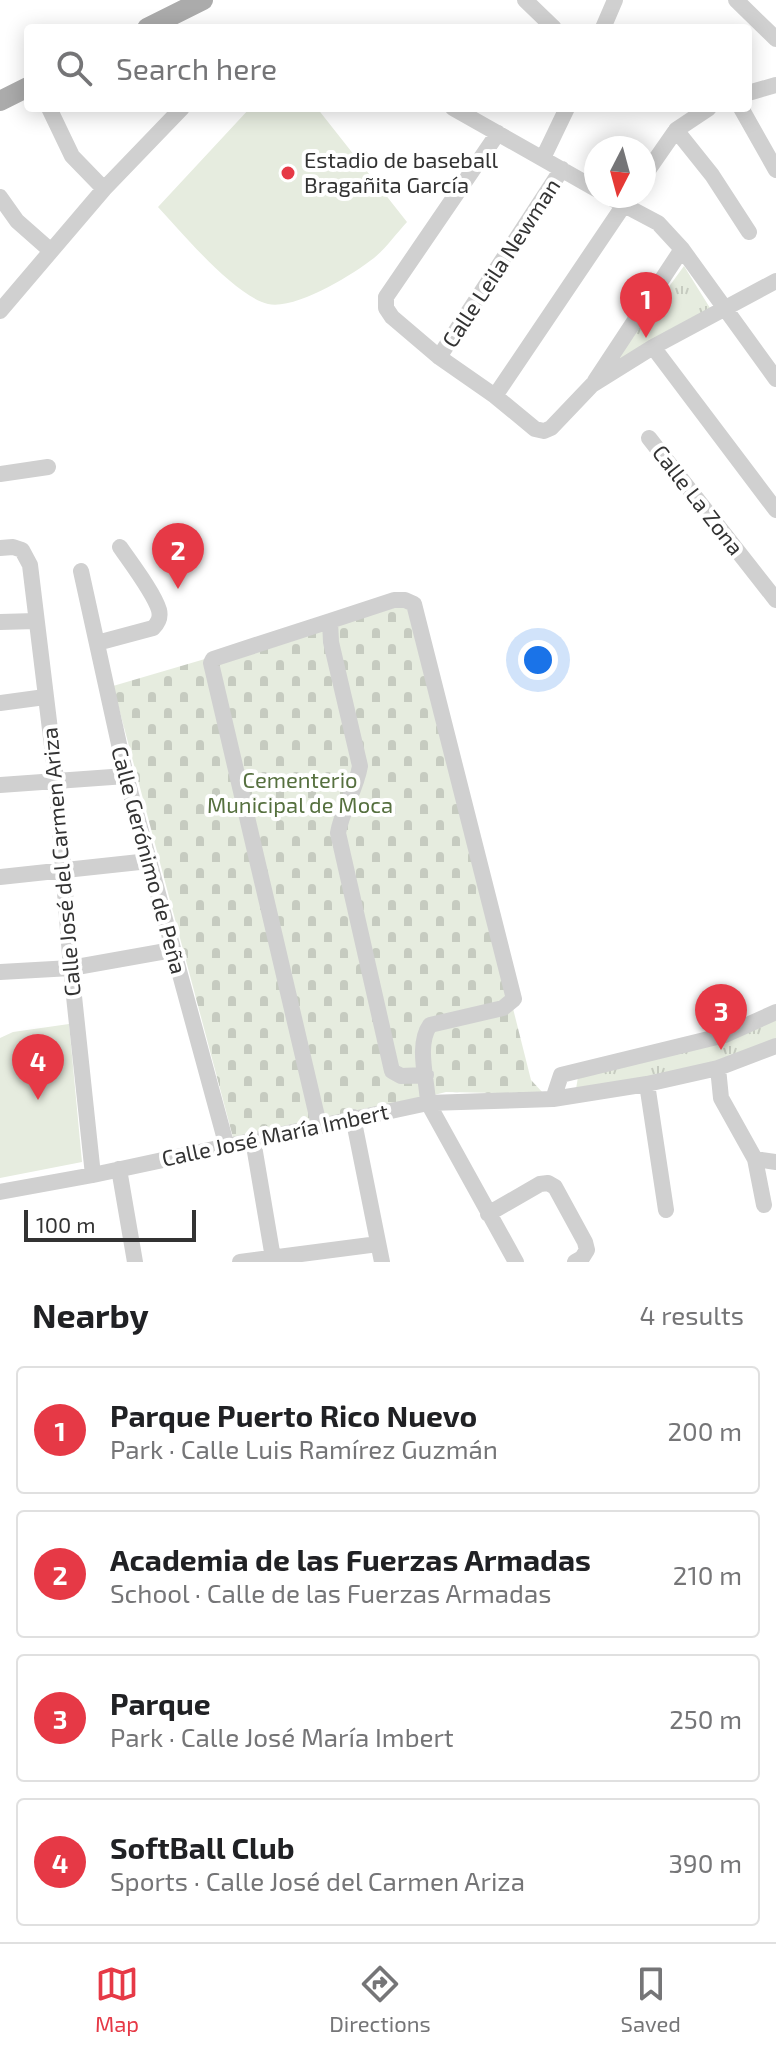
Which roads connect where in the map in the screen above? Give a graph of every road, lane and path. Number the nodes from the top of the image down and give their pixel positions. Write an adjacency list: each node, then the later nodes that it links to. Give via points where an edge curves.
1 (203, 0): 5 (main road)
2 (525, 0): 6 (street)
3 (615, 0): 7 (street)
4 (739, 0): 8 (street)
5 (155, 24)
6 (550, 24)
7 (605, 24)
8 (776, 39)
9 (776, 85): 11 (street)
10 (24, 89): 12 (main road)
11 (752, 92)
12 (0, 101)
13 (51, 112): 26 (street, via 72,156)
14 (178, 112): 26 (street)
15 (460, 112): 20 (street)
16 (565, 112): 21 (street)
17 (703, 112): 19 (street)
18 (743, 112): 24 (street)
19 (676, 130): 22 (street); 30 (street)
20 (498, 133): 21 (street); 37 (street, via 386,297 392,317)
21 (543, 158): 23 (street)
22 (656, 159)
23 (562, 169): 25 (street); 37 (street, Calle Leila Newman)
24 (776, 170)
25 (584, 182)
26 (104, 189): 32 (street)
27 (0, 197): 32 (street, via 17,221)
28 (621, 208): 40 (street)
29 (636, 208): 31 (street)
30 (749, 232)
31 (682, 249): 34 (street); 39 (street)
32 (51, 251): 35 (street)
33 (776, 281): 34 (street)
34 (724, 308): 36 (street); 38 (street)
35 (0, 311)
36 (653, 347): 39 (street); 44 (street)
37 (439, 357): 40 (street)
38 (776, 379)
39 (592, 385): 40 (street, via 544,431)
40 (495, 396)
41 (649, 438): 48 (street, Calle La Zona)
42 (48, 467): 43 (street)
43 (0, 474)
44 (776, 510)
45 (120, 547): 52 (street, via 159,611 159,622)
46 (0, 548): 49 (street, Calle José del Carmen Ariza, via 22,550 30,565)
47 (81, 571): 52 (street, Calle Gerónimo de Peña)
48 (776, 600)
49 (36, 621): 51 (street); 53 (street, Calle José del Carmen Ariza)
50 (330, 621): 67 (street, via 360,766 338,833 392,1071); 67 (street, via 394,600 414,604 514,999 503,1008 430,1025 422,1051); 72 (street, via 211,663)
51 (0, 622)
52 (97, 643): 55 (street, Calle Gerónimo de Peña)
53 (45, 697): 54 (street); 56 (street, Calle José del Carmen Ariza)
54 (0, 703)
55 (126, 776): 56 (street); 58 (street, Calle Gerónimo de Peña)
56 (56, 779): 57 (street); 59 (street, Calle José del Carmen Ariza)
57 (0, 785)
58 (149, 861): 59 (street); 61 (street, Calle Gerónimo de Peña)
59 (63, 872): 60 (street); 62 (street, Calle José del Carmen Ariza)
60 (0, 877)
61 (172, 950): 62 (street); 74 (street, Calle Gerónimo de Peña)
62 (71, 968): 63 (street); 78 (street, Calle José del Carmen Ariza)
63 (0, 972)
64 (776, 1012): 69 (street, via 725,1035 561,1075)
65 (776, 1046): 66 (street, Calle José María Imbert)
66 (718, 1068): 68 (street, Calle José María Imbert); 75 (street, via 721,1098)
67 (426, 1075): 70 (street)
68 (647, 1084): 69 (street, Calle José María Imbert); 81 (street)
69 (553, 1099): 70 (street, Calle José María Imbert)
70 (428, 1103): 71 (street, Calle José María Imbert); 82 (street)
71 (353, 1117): 72 (street, Calle José María Imbert); 83 (street)
72 (319, 1125): 73 (street, Calle José María Imbert)
73 (253, 1140): 74 (street, Calle José María Imbert); 84 (street)
74 (227, 1147): 77 (street, Calle José María Imbert)
75 (755, 1159): 76 (street); 80 (street)
76 (776, 1162)
77 (119, 1169): 78 (street, Calle José María Imbert); 85 (street)
78 (93, 1175): 79 (street, Calle José María Imbert)
79 (0, 1192)
80 (764, 1205)
81 (666, 1210)
82 (488, 1214): 88 (street); 89 (street, via 548,1183 555,1187 587,1250)
83 (378, 1244): 84 (street); 87 (street)
84 (273, 1258): 86 (street)
85 (135, 1262)
86 (240, 1262)
87 (382, 1262)
88 (516, 1262)
89 (575, 1262)

